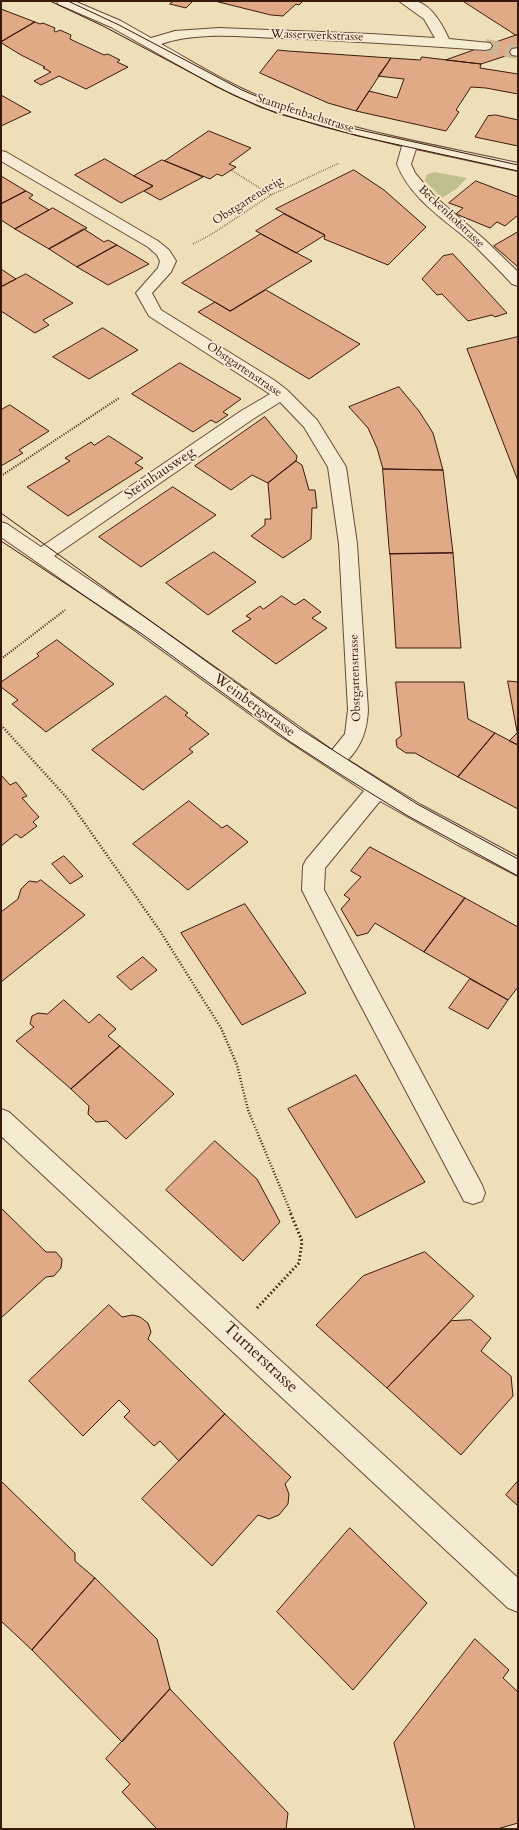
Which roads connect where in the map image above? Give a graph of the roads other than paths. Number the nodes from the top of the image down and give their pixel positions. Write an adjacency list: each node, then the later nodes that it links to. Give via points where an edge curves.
1 (63, 1): 4 (street, Stampfenbachstrasse, via 116,24)
2 (405, 1): 3 (street, via 427,14 438,29)
3 (443, 42): 4 (street, Wasserwerkstrasse, via 219,32 175,35); 5 (street, Wasserwerkstrasse)
4 (151, 43): 6 (street, Stampfenbachstrasse, via 219,82 266,104)
5 (485, 46)
6 (410, 144): 8 (street, Stampfenbachstrasse); 9 (street, Beckenhofstrasse, via 404,164 408,174 429,199 480,243)
7 (1, 155): 10 (street, Obstgartenstrasse, via 153,244 164,253 168,261 165,269 144,293 156,313)
8 (518, 167)
9 (518, 281)
10 (281, 394): 12 (street, Steinhausweg); 13 (street, Obstgartenstrasse, via 311,424 336,467 346,524 358,727 351,744)
11 (6, 538): 12 (street, Weinbergstrasse)
12 (41, 556): 13 (street, Weinbergstrasse)
13 (334, 761): 14 (street, Weinbergstrasse)
14 (378, 790): 15 (street, Weinbergstrasse); 17 (street, via 314,866 313,890)
15 (518, 867)
16 (1, 1120): 18 (street, Turnerstrasse)
17 (474, 1193)
18 (518, 1598)

